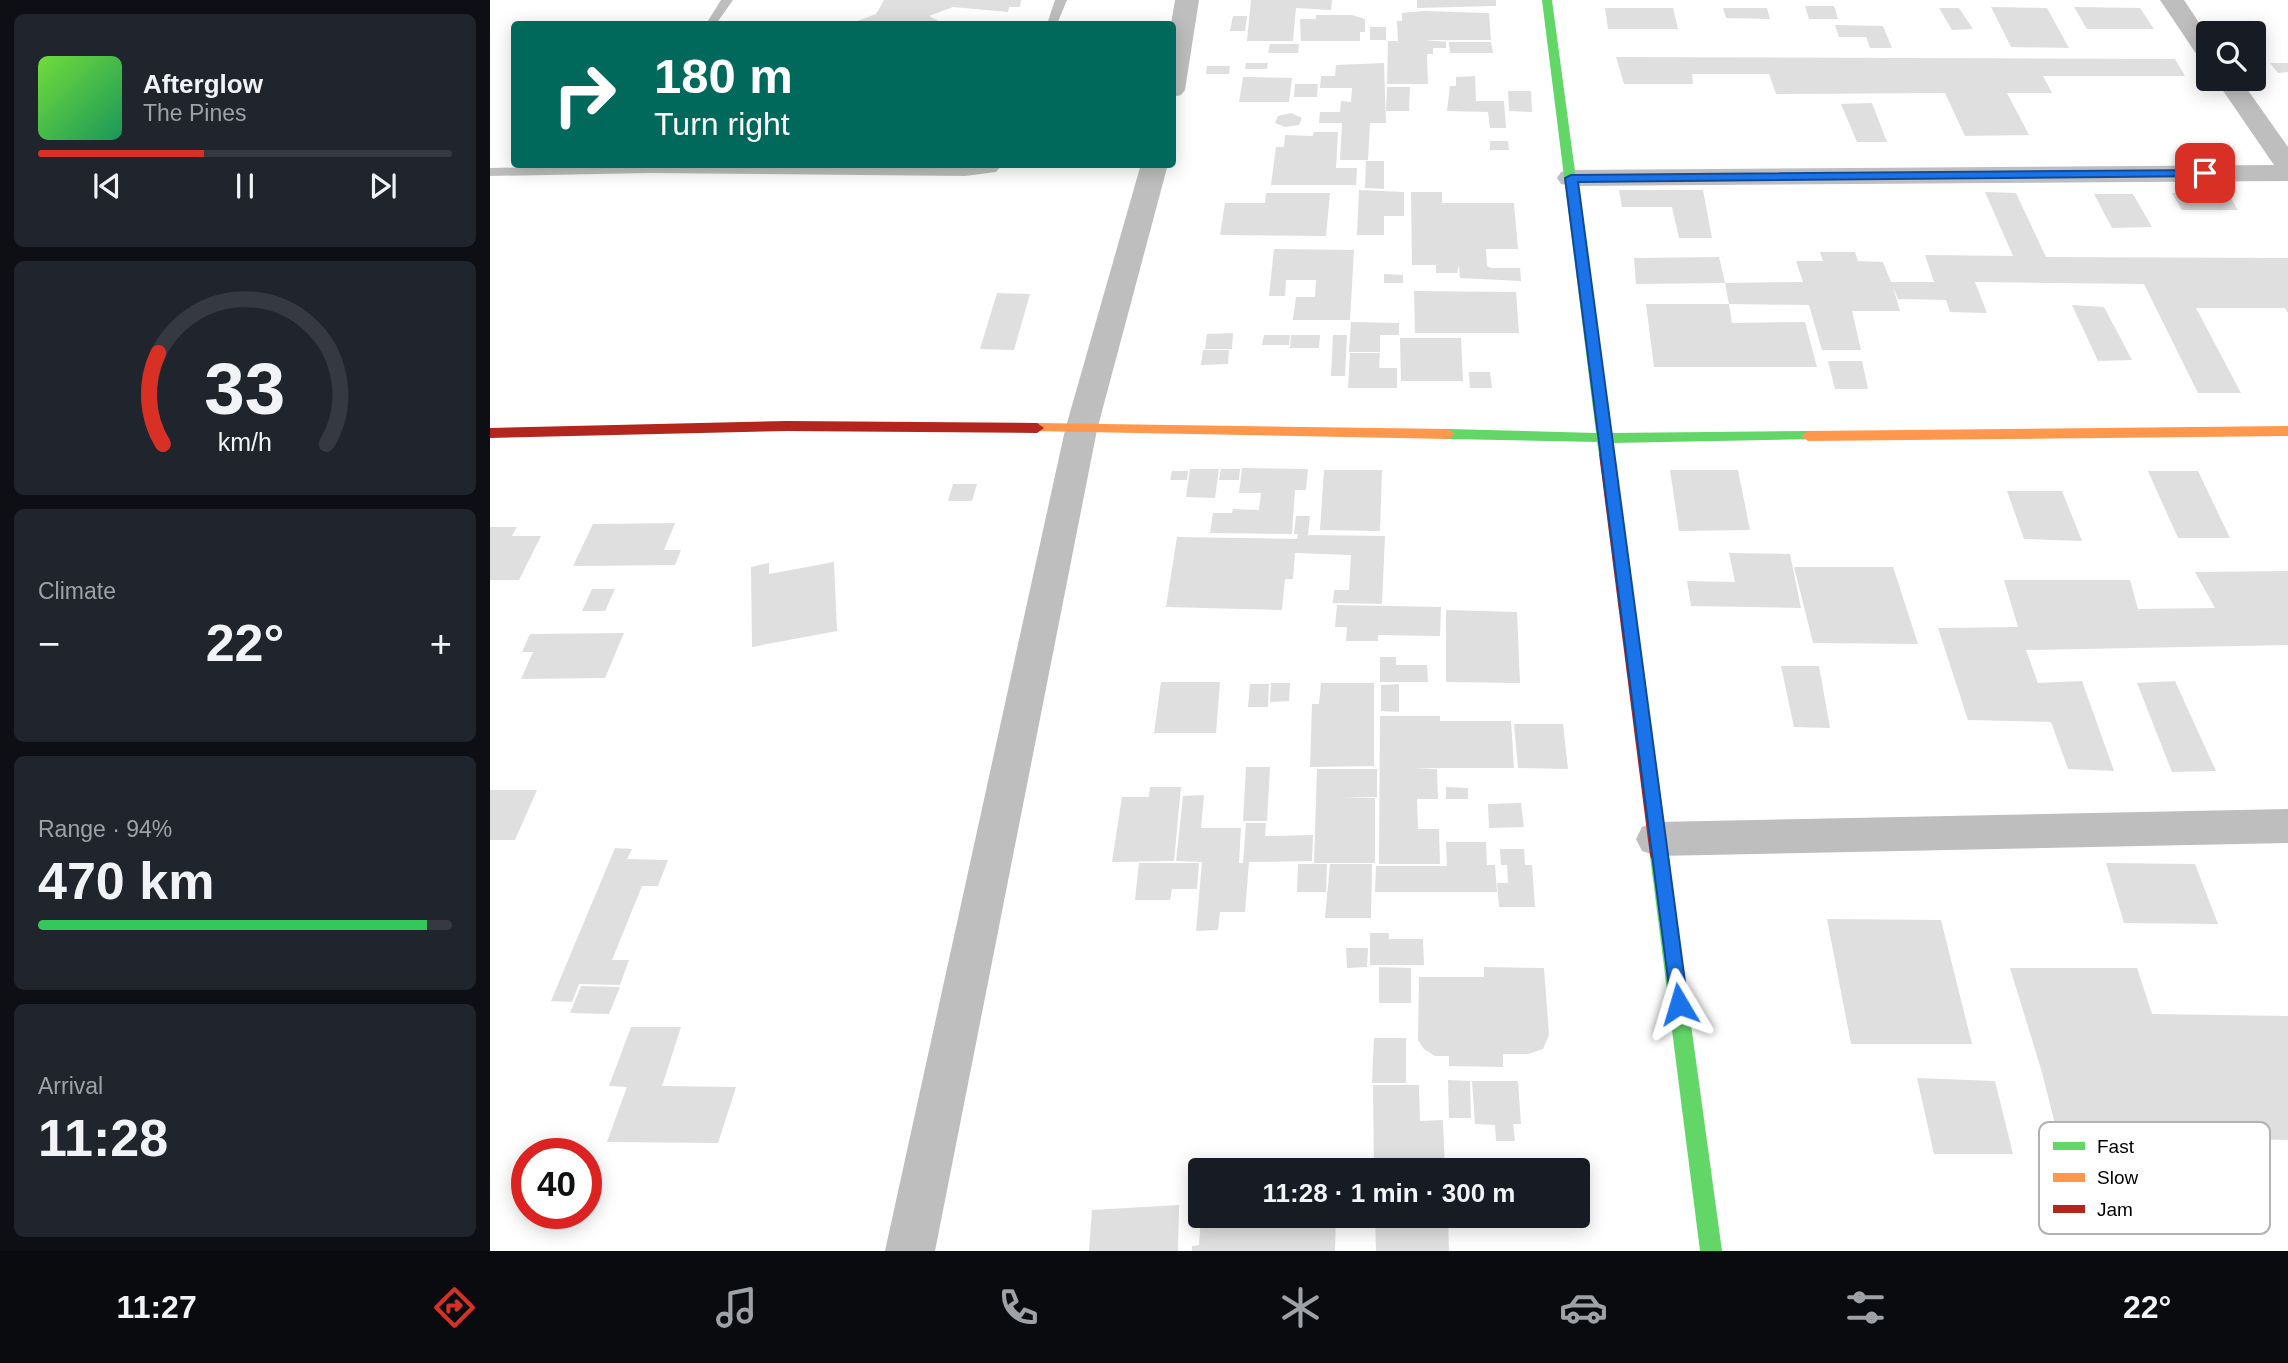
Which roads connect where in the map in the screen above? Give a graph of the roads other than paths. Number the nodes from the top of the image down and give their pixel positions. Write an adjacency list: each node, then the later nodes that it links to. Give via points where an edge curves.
1 (727, 0): 6 (lane)
2 (1061, 0): 7 (lane)
3 (1187, 0): 9 (street)
4 (1547, 0): 18 (street)
5 (2172, 0): 8 (street)
6 (713, 21)
7 (1053, 21)
8 (2196, 35)
9 (1176, 66)
10 (2235, 91): 11 (street)
11 (2288, 166)
12 (618, 168): 16 (lane)
13 (713, 168): 14 (lane, via 965,172)
14 (993, 168)
15 (1153, 168): 19 (street)
16 (490, 172)
17 (2288, 173): 18 (street)
18 (1571, 178): 22 (street)
19 (1081, 430): 21 (street, via 786,426); 22 (street); 25 (street)
20 (2288, 431): 22 (street)
21 (490, 433)
22 (1605, 438): 24 (street)
23 (2288, 826): 24 (street)
24 (1657, 839): 26 (street)
25 (910, 1251)
26 (1710, 1251)

